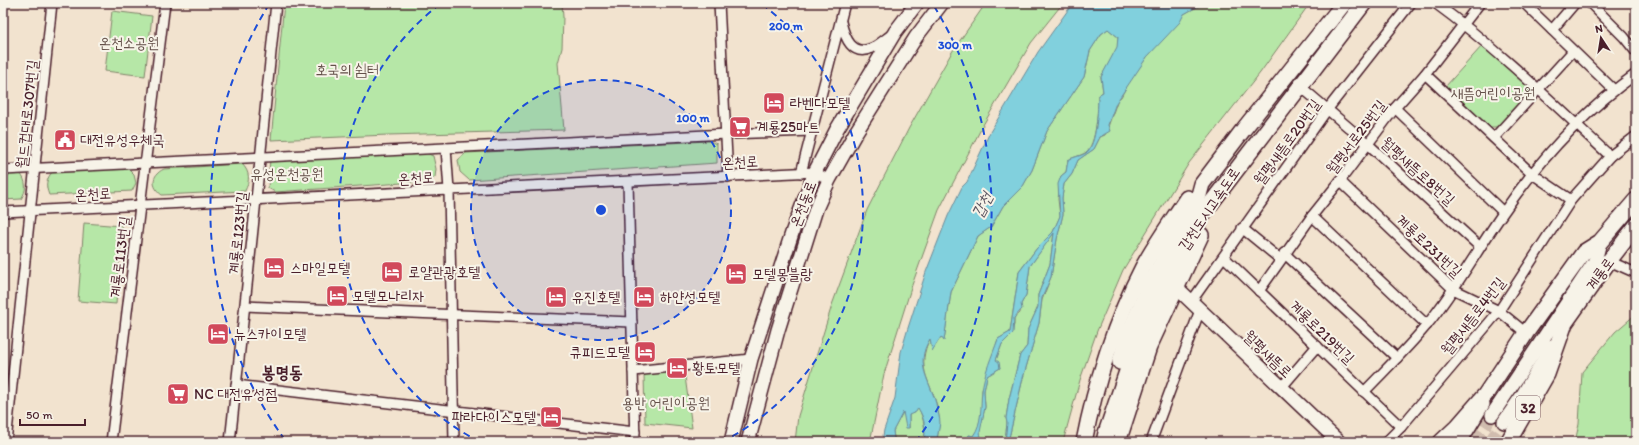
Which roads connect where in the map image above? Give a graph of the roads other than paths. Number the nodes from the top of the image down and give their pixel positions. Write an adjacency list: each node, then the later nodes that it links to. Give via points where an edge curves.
1 (52, 3): 39 (street, 월드컵대로307번길)
2 (165, 3): 38 (street, 계룡로113번길)
3 (276, 3): 37 (street, 계룡로123번길)
4 (719, 3): 31 (street)
5 (845, 3): 16 (street)
6 (917, 3): 19 (main road, 온천동로)
7 (942, 3): 45 (main road, 온천동로, via 916,37)
8 (1344, 3): 48 (main road, 갑천도시고속도로)
9 (1364, 3): 24 (main road, 갑천도시고속도로)
10 (1411, 3): 28 (street, 월평새뜸로20번길)
11 (1435, 3): 17 (street)
12 (1480, 3): 17 (street, 월평서로25번길)
13 (1524, 3): 18 (street)
14 (1575, 3): 18 (street)
15 (1590, 3): 21 (street)
16 (841, 20): 19 (street, via 846,39 854,48 861,50 872,48); 30 (street)
17 (1463, 23): 22 (street, 월평서로25번길); 25 (street)
18 (1552, 30): 20 (street)
19 (895, 32): 41 (main road, 온천동로, via 837,129)
20 (1573, 51): 25 (street); 26 (street)
21 (1636, 52)
22 (1425, 74): 27 (street, 월평서로25번길); 33 (street)
23 (1636, 74): 26 (street)
24 (1300, 86): 28 (street, 월평새뜸로8번길); 49 (main road, 갑천도시고속도로)
25 (1539, 89): 29 (street); 33 (street)
26 (1614, 90): 29 (street)
27 (1395, 108): 34 (street, 월평서로25번길); 57 (street, 월평새뜸로8번길)
28 (1327, 110): 34 (street, 월평새뜸로8번길); 60 (street, 월평새뜸로20번길)
29 (1576, 124): 36 (street); 43 (street)
30 (812, 131): 31 (street); 42 (street)
31 (727, 134): 35 (street); 44 (street)
32 (1636, 136): 36 (street, 월평새뜸로4번길)
33 (1494, 138): 43 (street)
34 (1368, 144): 46 (street, 월평서로25번길); 62 (street, 월평새뜸로8번길)
35 (446, 148): 37 (street); 50 (street)
36 (1610, 156): 52 (street, 월평새뜸로4번길)
37 (262, 157): 38 (street); 51 (street, 계룡로123번길)
38 (146, 163): 39 (street); 54 (street, 계룡로113번길)
39 (35, 169): 40 (street); 55 (street, 월드컵대로307번길)
40 (3, 170)
41 (815, 172): 42 (street, 온천로); 45 (street); 80 (main road, 온천동로, via 792,230)
42 (801, 173): 44 (street, 온천로)
43 (1531, 173): 52 (street); 57 (street)
44 (728, 177): 47 (street, 온천로)
45 (829, 180): 97 (main road, 온천동로, via 816,209 796,270)
46 (1340, 181): 58 (street, 월평서로25번길); 68 (street, 계룡로231번길)
47 (628, 182): 50 (street, 온천로); 74 (street)
48 (1202, 184): 98 (main road, via 1191,192 1143,267 1115,330 1090,408); 99 (main road, 갑천도시고속도로, via 1199,195 1149,286 1126,341)
49 (1226, 184): 67 (main road, via 1190,255); 100 (main road, 갑천도시고속도로, via 1205,211 1178,254 1158,294 1135,348 1106,433)
50 (449, 190): 51 (street, 온천로); 73 (street)
51 (256, 200): 54 (street, 온천로); 70 (street, 계룡로123번길)
52 (1571, 200): 72 (street, 월평새뜸로4번길)
53 (1636, 200): 61 (main road, 계룡로)
54 (140, 206): 55 (street, 온천로); 92 (street, 계룡로113번길)
55 (30, 211): 56 (street, 온천로); 91 (street, 월드컵대로307번길)
56 (3, 212)
57 (1503, 212): 62 (street)
58 (1312, 216): 63 (street, 월평서로25번길); 76 (street)
59 (1636, 226): 65 (main road, 계룡로 / 32)
60 (1242, 228): 63 (street); 64 (street, 월평새뜸로20번길)
61 (1600, 242): 77 (main road, 계룡로, via 1584,252); 87 (main road, via 1595,261)
62 (1480, 247): 68 (street)
63 (1282, 256): 69 (street, 월평서로25번길); 79 (street)
64 (1224, 257): 69 (street, 계룡로219번길); 71 (street, 월평새뜸로20번길)
65 (1609, 261): 66 (street); 75 (main road, 계룡로 / 32)
66 (1636, 273)
67 (1177, 288): 71 (main road, 월평새뜸로); 100 (main road, via 1149,347)
68 (1453, 289): 72 (street, 계룡로231번길); 76 (street)
69 (1259, 291): 78 (street, 계룡로219번길)
70 (245, 306): 73 (street); 83 (street, 계룡로123번길)
71 (1196, 306): 84 (main road, 월평새뜸로); 101 (street, 월평새뜸로20번길)
72 (1499, 311): 77 (street, 계룡로231번길); 89 (street, 월평새뜸로4번길)
73 (451, 314): 74 (street); 86 (street)
74 (632, 322): 81 (street)
75 (1566, 323): 88 (main road); 106 (main road, 32, via 1547,374)
76 (1427, 325): 79 (street)
77 (1526, 333): 82 (main road, 계룡로)
78 (1317, 346): 84 (street); 85 (street, 계룡로219번길)
79 (1397, 358): 85 (street)
80 (751, 359): 81 (street); 96 (main road, 온천동로)
81 (633, 371): 90 (street)
82 (1495, 381): 104 (main road, 계룡로, via 1458,426); 105 (main road)
83 (236, 385): 86 (street); 93 (street, 계룡로123번길)
84 (1281, 388): 102 (main road, 월평새뜸로)
85 (1364, 392): 89 (street, 계룡로219번길)
86 (453, 411): 90 (street); 94 (street)
87 (1492, 415)
88 (1504, 422)
89 (1401, 427): 103 (street, 월평새뜸로4번길)
90 (635, 432): 95 (street)
91 (6, 442)
92 (111, 442)
93 (230, 442)
94 (454, 442)
95 (635, 442)
96 (731, 442)
97 (748, 442)
98 (1084, 442)
99 (1097, 442)
100 (1115, 442)
101 (1151, 442)
102 (1339, 442)
103 (1386, 442)
104 (1441, 442)
105 (1460, 442)
106 (1508, 442)

